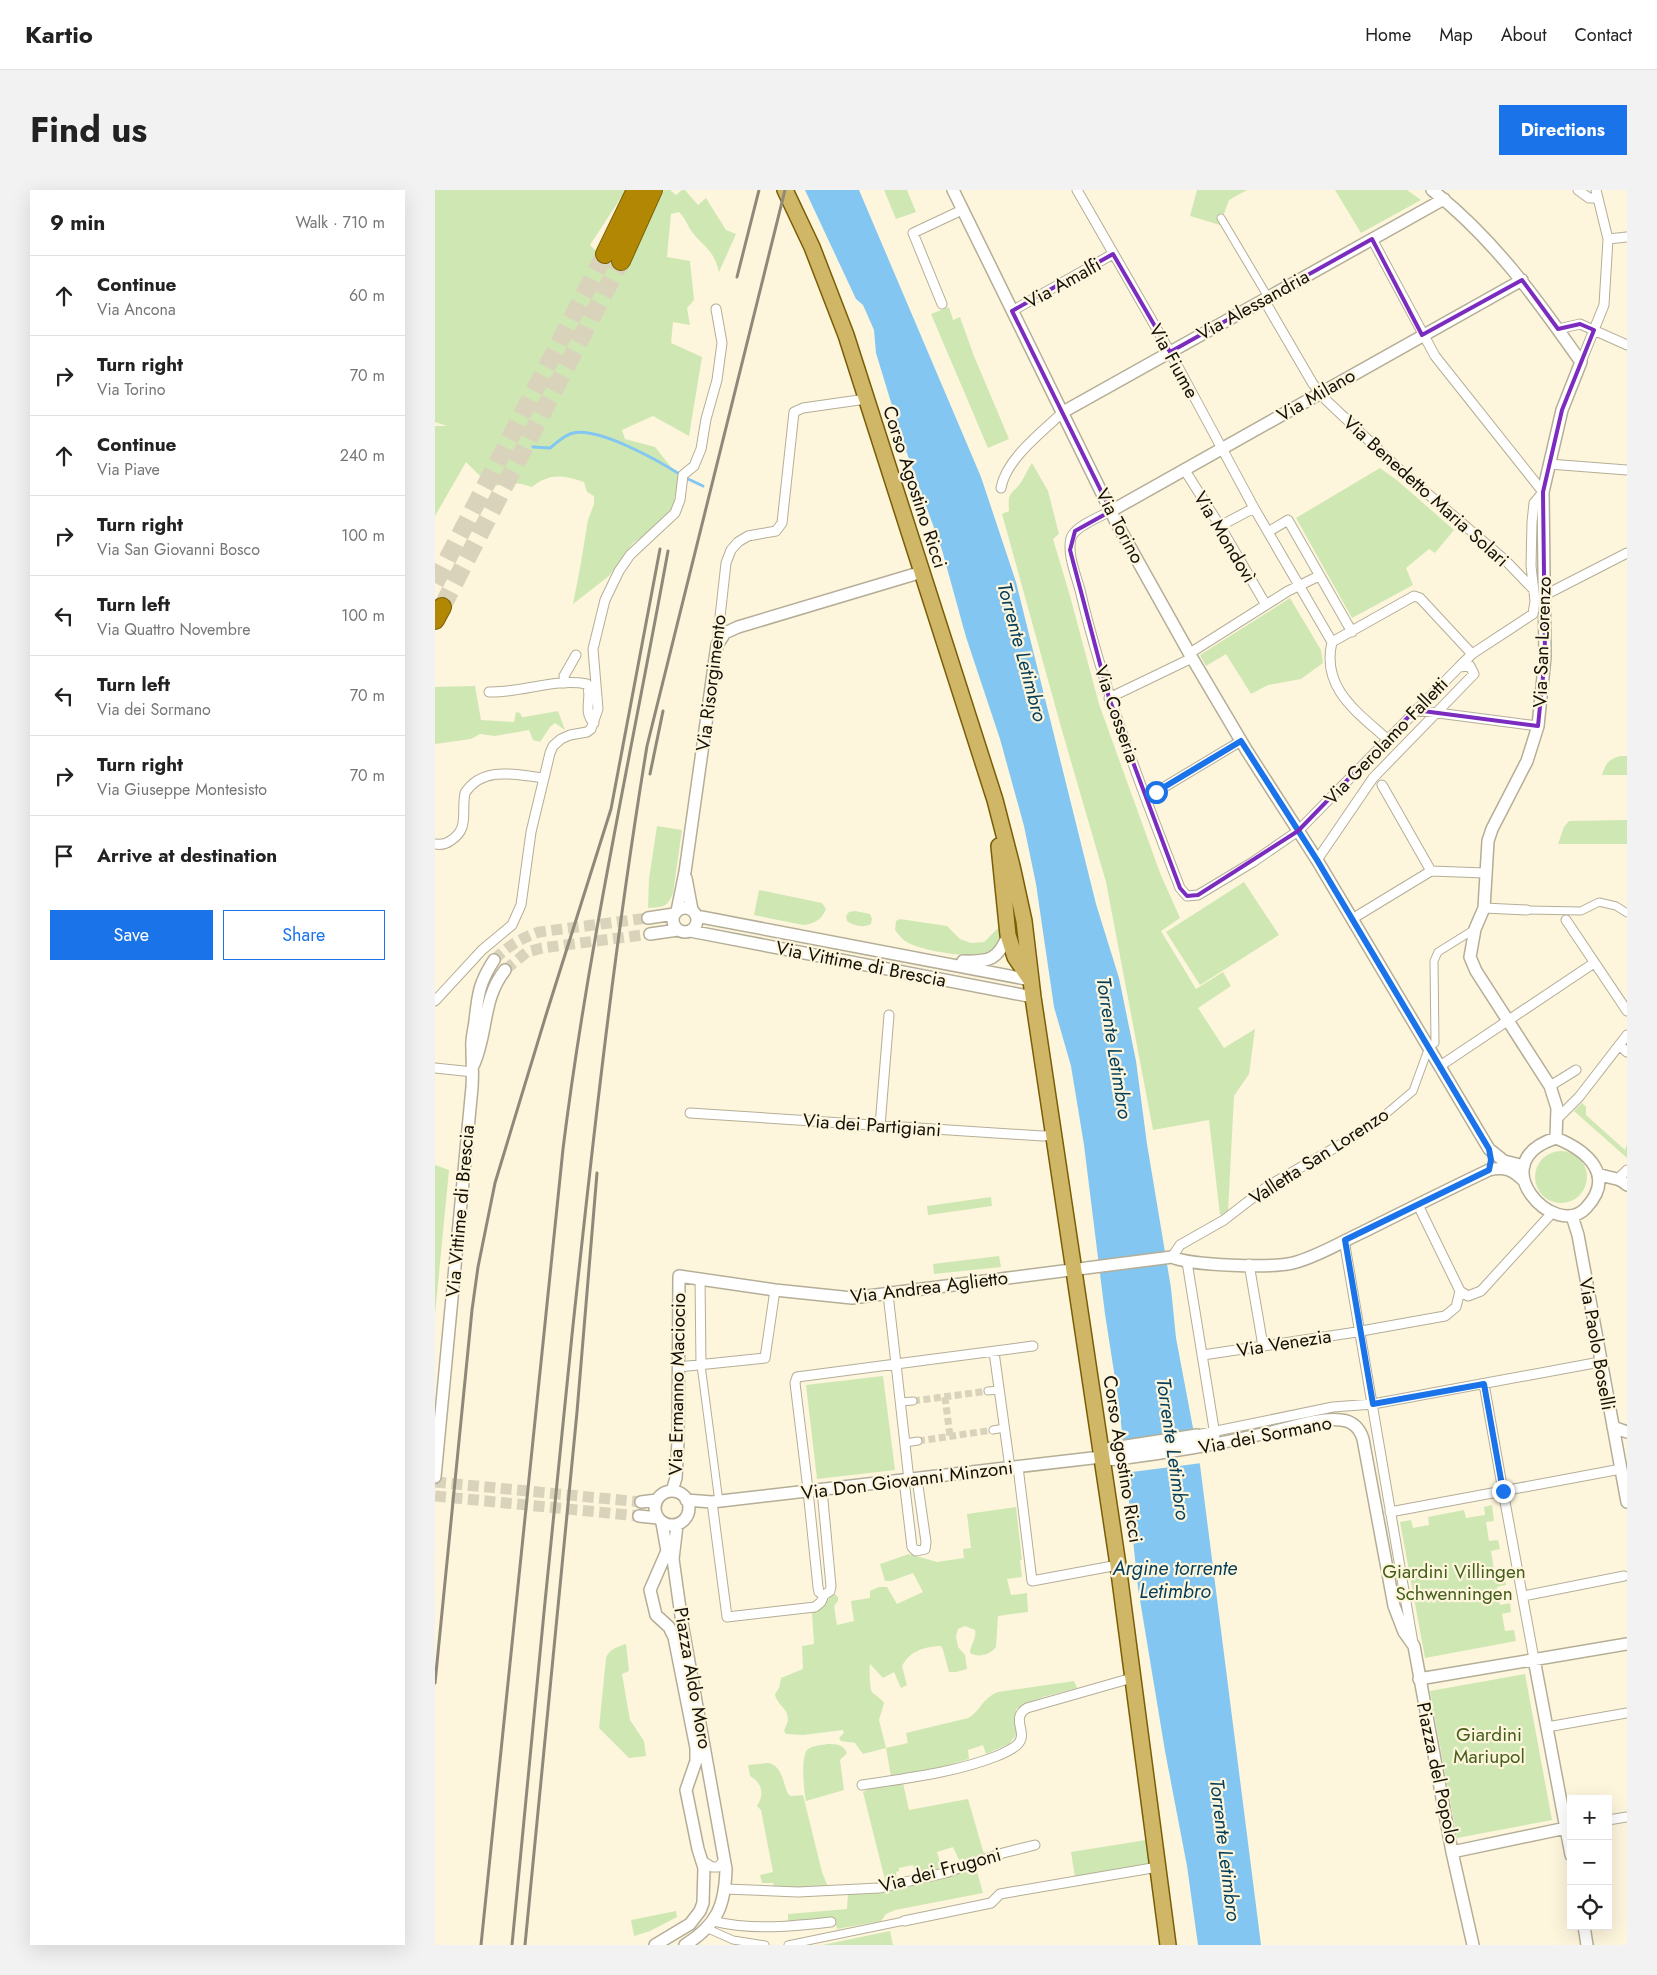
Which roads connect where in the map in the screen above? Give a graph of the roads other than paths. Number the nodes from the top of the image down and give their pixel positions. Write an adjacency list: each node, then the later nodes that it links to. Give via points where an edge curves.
1 (785, 190): 28 (main road, Corso Agostino Ricci, via 812,247 846,335)
2 (1077, 190): 14 (street, Via Fiume)
3 (1432, 190): 8 (street)
4 (1579, 190): 6 (street, via 1589,198)
5 (955, 191): 9 (street, Via Torino)
6 (1598, 192): 13 (street, Via San Lorenzo)
7 (643, 193): 15 (highway)
8 (1444, 199): 12 (street, Via Alessandria); 16 (street, via 1477,228)
9 (962, 210): 18 (street, via 913,232); 20 (street, Via Torino)
10 (1221, 218): 17 (street)
11 (1627, 237): 13 (street)
12 (1372, 239): 17 (street, Via Alessandria); 23 (street)
13 (1608, 239): 22 (street, Via San Lorenzo, via 1604,305)
14 (1113, 254): 20 (street, Via Amalfi); 25 (street, Via Fiume)
15 (613, 257)
16 (1521, 280): 21 (street); 23 (street, Via Milano)
17 (1266, 298): 25 (street, Via Alessandria); 27 (street, Via Benedetto Maria Solari)
18 (942, 304)
19 (716, 309): 59 (street, via 722,343 721,359 701,449 694,466 683,475 675,513 630,555 605,600 593,649 598,702)
20 (1012, 311): 29 (street, Via Torino)
21 (1558, 328): 22 (street, via 1580,324); 26 (street)
22 (1594, 330): 24 (street); 26 (street, Via San Lorenzo)
23 (1423, 335): 27 (street, Via Milano); 35 (street, via 1435,356)
24 (1627, 345)
25 (1170, 352): 29 (street, Via Alessandria); 30 (street, Via Fiume)
26 (1581, 362): 31 (street, Via San Lorenzo, via 1562,410)
27 (1320, 393): 30 (street, Via Milano); 44 (street, Via Benedetto Maria Solari, via 1400,470 1506,561)
28 (866, 399): 41 (main road, Corso Agostino Ricci); 49 (street, Via Risorgimento, via 794,412 784,511 779,529 748,536 731,550 725,564)
29 (1063, 412): 34 (street, via 1013,461 1005,472); 37 (street, Via Torino)
30 (1222, 449): 32 (street, Via Milano); 36 (street, Via Fiume)
31 (1549, 464): 33 (street); 35 (street, Via San Lorenzo)
32 (1184, 470): 37 (street, Via Milano); 38 (street, Via Mondovì)
33 (1627, 470)
34 (1001, 488)
35 (1543, 492): 44 (street, Via San Lorenzo, via 1534,509); 45 (street, Via San Lorenzo)
36 (1254, 508): 38 (street); 39 (street, Via Fiume)
37 (1111, 511): 52 (street, Via Torino); 56 (street, Via Cosseria, via 1075,531 1070,550)
38 (1220, 526): 46 (street, Via Mondovì)
39 (1268, 532): 42 (street, via 1288,520); 43 (street, Via Fiume)
40 (1627, 553): 45 (street)
41 (922, 572): 49 (street, via 739,627 725,633); 66 (main road, Corso Agostino Ricci)
42 (1319, 576): 43 (street); 47 (street)
43 (1298, 586): 46 (street); 48 (street, Via Fiume)
44 (1532, 588): 50 (street, Via San Lorenzo, via 1533,614)
45 (1545, 595): 60 (street, Via San Lorenzo, via 1545,658)
46 (1266, 605): 52 (street)
47 (1352, 632): 48 (street); 50 (street, via 1414,596 1420,598)
48 (1332, 642): 61 (street, via 1329,663 1339,693)
49 (717, 645): 71 (street, Via Risorgimento)
50 (1472, 654): 53 (street)
51 (576, 655): 54 (street, via 564,676)
52 (1191, 656): 56 (street); 62 (street, Via Torino)
53 (1459, 667): 57 (street, Via Gerolamo Falletti); 58 (street, Via Gerolamo Falletti, via 1470,666 1474,674)
54 (565, 683): 55 (street, via 507,693); 59 (street, via 587,684 587,705 590,720)
55 (489, 692)
56 (1109, 698): 65 (street, Via Cosseria)
57 (1415, 710): 58 (street); 61 (street, Via Gerolamo Falletti)
58 (1436, 712): 60 (street); 69 (street, via 1373,778)
59 (594, 723): 63 (street, via 587,732 570,735 553,746)
60 (1538, 726): 72 (street, Via San Lorenzo, via 1527,762 1487,841)
61 (1387, 739): 67 (street, Via Gerolamo Falletti)
62 (1241, 741): 65 (street); 67 (street, Via Torino)
63 (544, 778): 68 (street, via 503,773 479,779 465,793 463,828 459,835 447,843); 92 (street, via 531,832 521,905 512,925 482,950)
64 (1382, 785): 70 (street)
65 (1146, 798): 73 (street, Via Cosseria, via 1181,892 1191,897)
66 (995, 800): 86 (main road, Corso Agostino Ricci); 91 (main road, Corso Agostino Ricci, via 1024,921)
67 (1298, 830): 69 (street, Via Torino); 73 (street, Via Gerolamo Falletti)
68 (435, 844)
69 (1317, 860): 80 (street, Via Torino)
70 (1431, 871): 72 (street); 80 (street)
71 (685, 872): 76 (street, Via Risorgimento); 77 (street, Via Risorgimento)
72 (1485, 873): 74 (street, Via San Lorenzo)
73 (1203, 892)
74 (1484, 908): 75 (street); 82 (street, Via San Lorenzo)
75 (1527, 910): 78 (street, via 1581,911 1599,902)
76 (675, 913): 77 (street, via 684,908); 79 (street); 83 (street, via 673,924)
77 (694, 913): 84 (street, via 696,923); 88 (street, Via Vittime di Brescia)
78 (1627, 913)
79 (648, 918)
80 (1352, 919): 99 (street, Via Torino)
81 (1566, 920): 89 (street)
82 (1475, 929): 96 (street, Via San Lorenzo, via 1470,957); 99 (street, Valletta San Lorenzo, via 1438,952 1434,961 1435,1043)
83 (677, 930): 84 (street); 85 (street)
84 (690, 931): 93 (street, Via Vittime di Brescia)
85 (650, 934)
86 (1008, 935): 88 (street, Via Vittime di Brescia, via 997,955 988,960 977,962 940,957); 91 (main road, Corso Agostino Ricci, via 1015,957)
87 (494, 960): 103 (street, Via Vittime di Brescia, via 479,989 471,1047)
88 (929, 960): 91 (street, Via Vittime di Brescia)
89 (1594, 963): 94 (street); 96 (street)
90 (505, 970): 103 (street, Via Vittime di Brescia, via 493,987 488,1002 481,1048)
91 (1031, 980): 93 (main road, Corso Agostino Ricci)
92 (437, 997)
93 (1033, 997): 109 (main road, Corso Agostino Ricci)
94 (1627, 1011)
95 (889, 1016): 108 (street)
96 (1508, 1021): 101 (street); 105 (street, Via San Lorenzo)
97 (1627, 1035): 98 (street)
98 (1619, 1045): 100 (street); 107 (street, via 1579,1097)
99 (1429, 1047): 101 (street, Via Torino); 111 (street, Valletta San Lorenzo, via 1413,1091 1374,1124)
100 (1627, 1052)
101 (1440, 1066): 112 (street, Via Torino)
102 (435, 1068): 103 (street)
103 (473, 1069): 151 (street, Via Vittime di Brescia)
104 (1576, 1070): 105 (street)
105 (1549, 1086): 107 (street, Via San Lorenzo)
106 (690, 1114): 108 (street, Via dei Partigiani)
107 (1558, 1118): 110 (street, Via San Lorenzo)
108 (880, 1126): 109 (street, Via dei Partigiani)
109 (1055, 1135): 125 (main road, Corso Agostino Ricci)
110 (1556, 1138): 113 (street, via 1537,1146); 115 (street, via 1575,1146 1591,1160)
111 (1345, 1142): 122 (street, Valletta San Lorenzo, via 1268,1186 1224,1220 1180,1245)
112 (1489, 1149): 113 (street, via 1504,1161); 114 (street)
113 (1523, 1166): 117 (street)
114 (1489, 1170): 117 (street, via 1510,1169); 118 (street)
115 (1598, 1174): 116 (street); 120 (street, via 1598,1189 1593,1201)
116 (1624, 1178)
117 (1524, 1181): 119 (street, via 1533,1197)
118 (1418, 1205): 121 (street); 129 (street)
119 (1552, 1214): 120 (street); 129 (street, via 1481,1291 1468,1296)
120 (1572, 1216): 136 (street, Via Paolo Boselli)
121 (1345, 1240): 124 (street, via 1294,1262); 131 (street, Piazza del Popolo)
122 (1172, 1257): 123 (street); 125 (street, Via Andrea Aglietto)
123 (1187, 1262): 124 (street); 135 (street)
124 (1249, 1264): 133 (street)
125 (1074, 1269): 130 (street, Via Andrea Aglietto); 155 (main road, Corso Agostino Ricci)
126 (679, 1276): 127 (street, Via Andrea Aglietto); 139 (street, Via Ermanno Maciocio)
127 (700, 1279): 128 (street, Via Andrea Aglietto); 138 (street, Via Ermanno Maciocio)
128 (775, 1290): 130 (street, Via Andrea Aglietto, via 852,1298); 138 (street, via 765,1358)
129 (1460, 1291): 131 (street, Via Venezia, via 1456,1307 1445,1316)
130 (888, 1294): 137 (street)
131 (1360, 1332): 133 (street, Via Venezia); 145 (street, Piazza del Popolo)
132 (1033, 1346): 134 (street)
133 (1263, 1346): 135 (street, Via Venezia)
134 (994, 1352): 137 (street); 141 (street)
135 (1203, 1355): 149 (street)
136 (1600, 1362): 140 (street, Via dei Sormano); 146 (street, Via Paolo Boselli)
137 (896, 1364): 144 (street); 164 (street, via 797,1377 795,1383)
138 (701, 1365): 139 (street); 169 (street, Via Ermanno Maciocio)
139 (678, 1368): 163 (street, Via Ermanno Maciocio, via 676,1478)
140 (1484, 1384): 145 (street, Via dei Sormano); 165 (street)
141 (999, 1390): 142 (street); 147 (street)
142 (988, 1391)
143 (913, 1401): 144 (street)
144 (900, 1402): 154 (street)
145 (1373, 1404): 149 (street, Via dei Sormano, via 1333,1407); 171 (street, Piazza del Popolo)
146 (1613, 1427): 150 (street); 158 (street, Via Paolo Boselli)
147 (1004, 1428): 148 (street); 157 (street)
148 (993, 1430)
149 (1215, 1432): 153 (street, Via dei Sormano)
150 (1627, 1432)
151 (437, 1441): 156 (street, Via Vittime di Brescia)
152 (918, 1441): 154 (street)
153 (1198, 1442): 155 (street, Via dei Sormano, via 1118,1454 1107,1449); 181 (street, Via dei Sormano, via 1342,1420 1360,1430 1395,1606)
154 (905, 1443): 160 (street)
155 (1101, 1457): 157 (street, Via Don Giovanni Minzoni); 176 (main road, Corso Agostino Ricci)
156 (436, 1464): 159 (street, Via Vittime di Brescia)
157 (1014, 1467): 160 (street, Via Don Giovanni Minzoni); 176 (street, via 1032,1581)
158 (1621, 1469): 161 (street, Via Paolo Boselli); 165 (street)
159 (435, 1477)
160 (910, 1479): 160 (street, via 913,1547 921,1551 925,1549 925,1542); 162 (street, Via Don Giovanni Minzoni)
161 (1625, 1481): 170 (street, Via Paolo Boselli)
162 (822, 1490): 164 (street, Via Don Giovanni Minzoni); 178 (street, via 831,1586 830,1592)
163 (672, 1491): 166 (street); 167 (street)
164 (808, 1491): 169 (street, Via Don Giovanni Minzoni); 178 (street, via 818,1587)
165 (1503, 1491): 171 (street); 179 (street)
166 (657, 1500): 168 (street); 174 (street, via 655,1509)
167 (686, 1500): 169 (street, Via Don Giovanni Minzoni); 172 (street, via 689,1505)
168 (641, 1502)
169 (715, 1502): 172 (street, Via Don Giovanni Minzoni); 178 (street, via 727,1617 815,1607)
170 (1627, 1502)
171 (1390, 1512): 181 (street, Piazza del Popolo)
172 (687, 1515): 175 (street)
173 (639, 1516): 174 (street)
174 (660, 1520): 175 (street); 195 (street, Piazza Aldo Moro, via 667,1551 650,1590 656,1615 674,1637 696,1748 696,1761 686,1790)
175 (677, 1524): 194 (street, Piazza Aldo Moro, via 673,1559 679,1605)
176 (1118, 1565): 183 (main road, Corso Agostino Ricci)
177 (1624, 1576): 179 (street)
178 (824, 1595)
179 (1523, 1596): 182 (street)
180 (1627, 1644): 182 (street, Piazza del Popolo)
181 (1413, 1646): 184 (street, Piazza del Popolo)
182 (1535, 1659): 184 (street, Piazza del Popolo); 186 (street)
183 (1132, 1678): 187 (street, via 1027,1708 1019,1716 1019,1744 983,1761 951,1770); 196 (main road, Corso Agostino Ricci)
184 (1419, 1679): 193 (street, Piazza del Popolo)
185 (1627, 1713): 186 (street)
186 (1547, 1727): 190 (street)
187 (862, 1785)
188 (1627, 1816): 189 (street)
189 (1612, 1819)
190 (1567, 1823)
191 (1567, 1828): 193 (street, Piazza del Popolo)
192 (1035, 1845): 197 (street, Via dei Frugoni, via 945,1873 879,1888 797,1892)
193 (1452, 1852): 207 (street)
194 (725, 1859): 195 (street, via 719,1867 712,1867); 197 (street, Piazza Aldo Moro)
195 (701, 1860): 202 (street, Piazza Aldo Moro, via 705,1889 700,1911 690,1924)
196 (1158, 1867): 198 (street, via 999,1894 991,1903); 206 (main road, Corso Agostino Ricci)
197 (725, 1889): 200 (street, Piazza Aldo Moro, via 722,1905)
198 (904, 1921): 205 (street)
199 (831, 1922): 200 (street, via 760,1927)
200 (710, 1925): 203 (street); 204 (street, via 733,1940)
201 (1585, 1930): 208 (street)
202 (655, 1945)
203 (685, 1945)
204 (765, 1945)
205 (788, 1945)
206 (1168, 1945)
207 (1473, 1945)
208 (1587, 1945)

